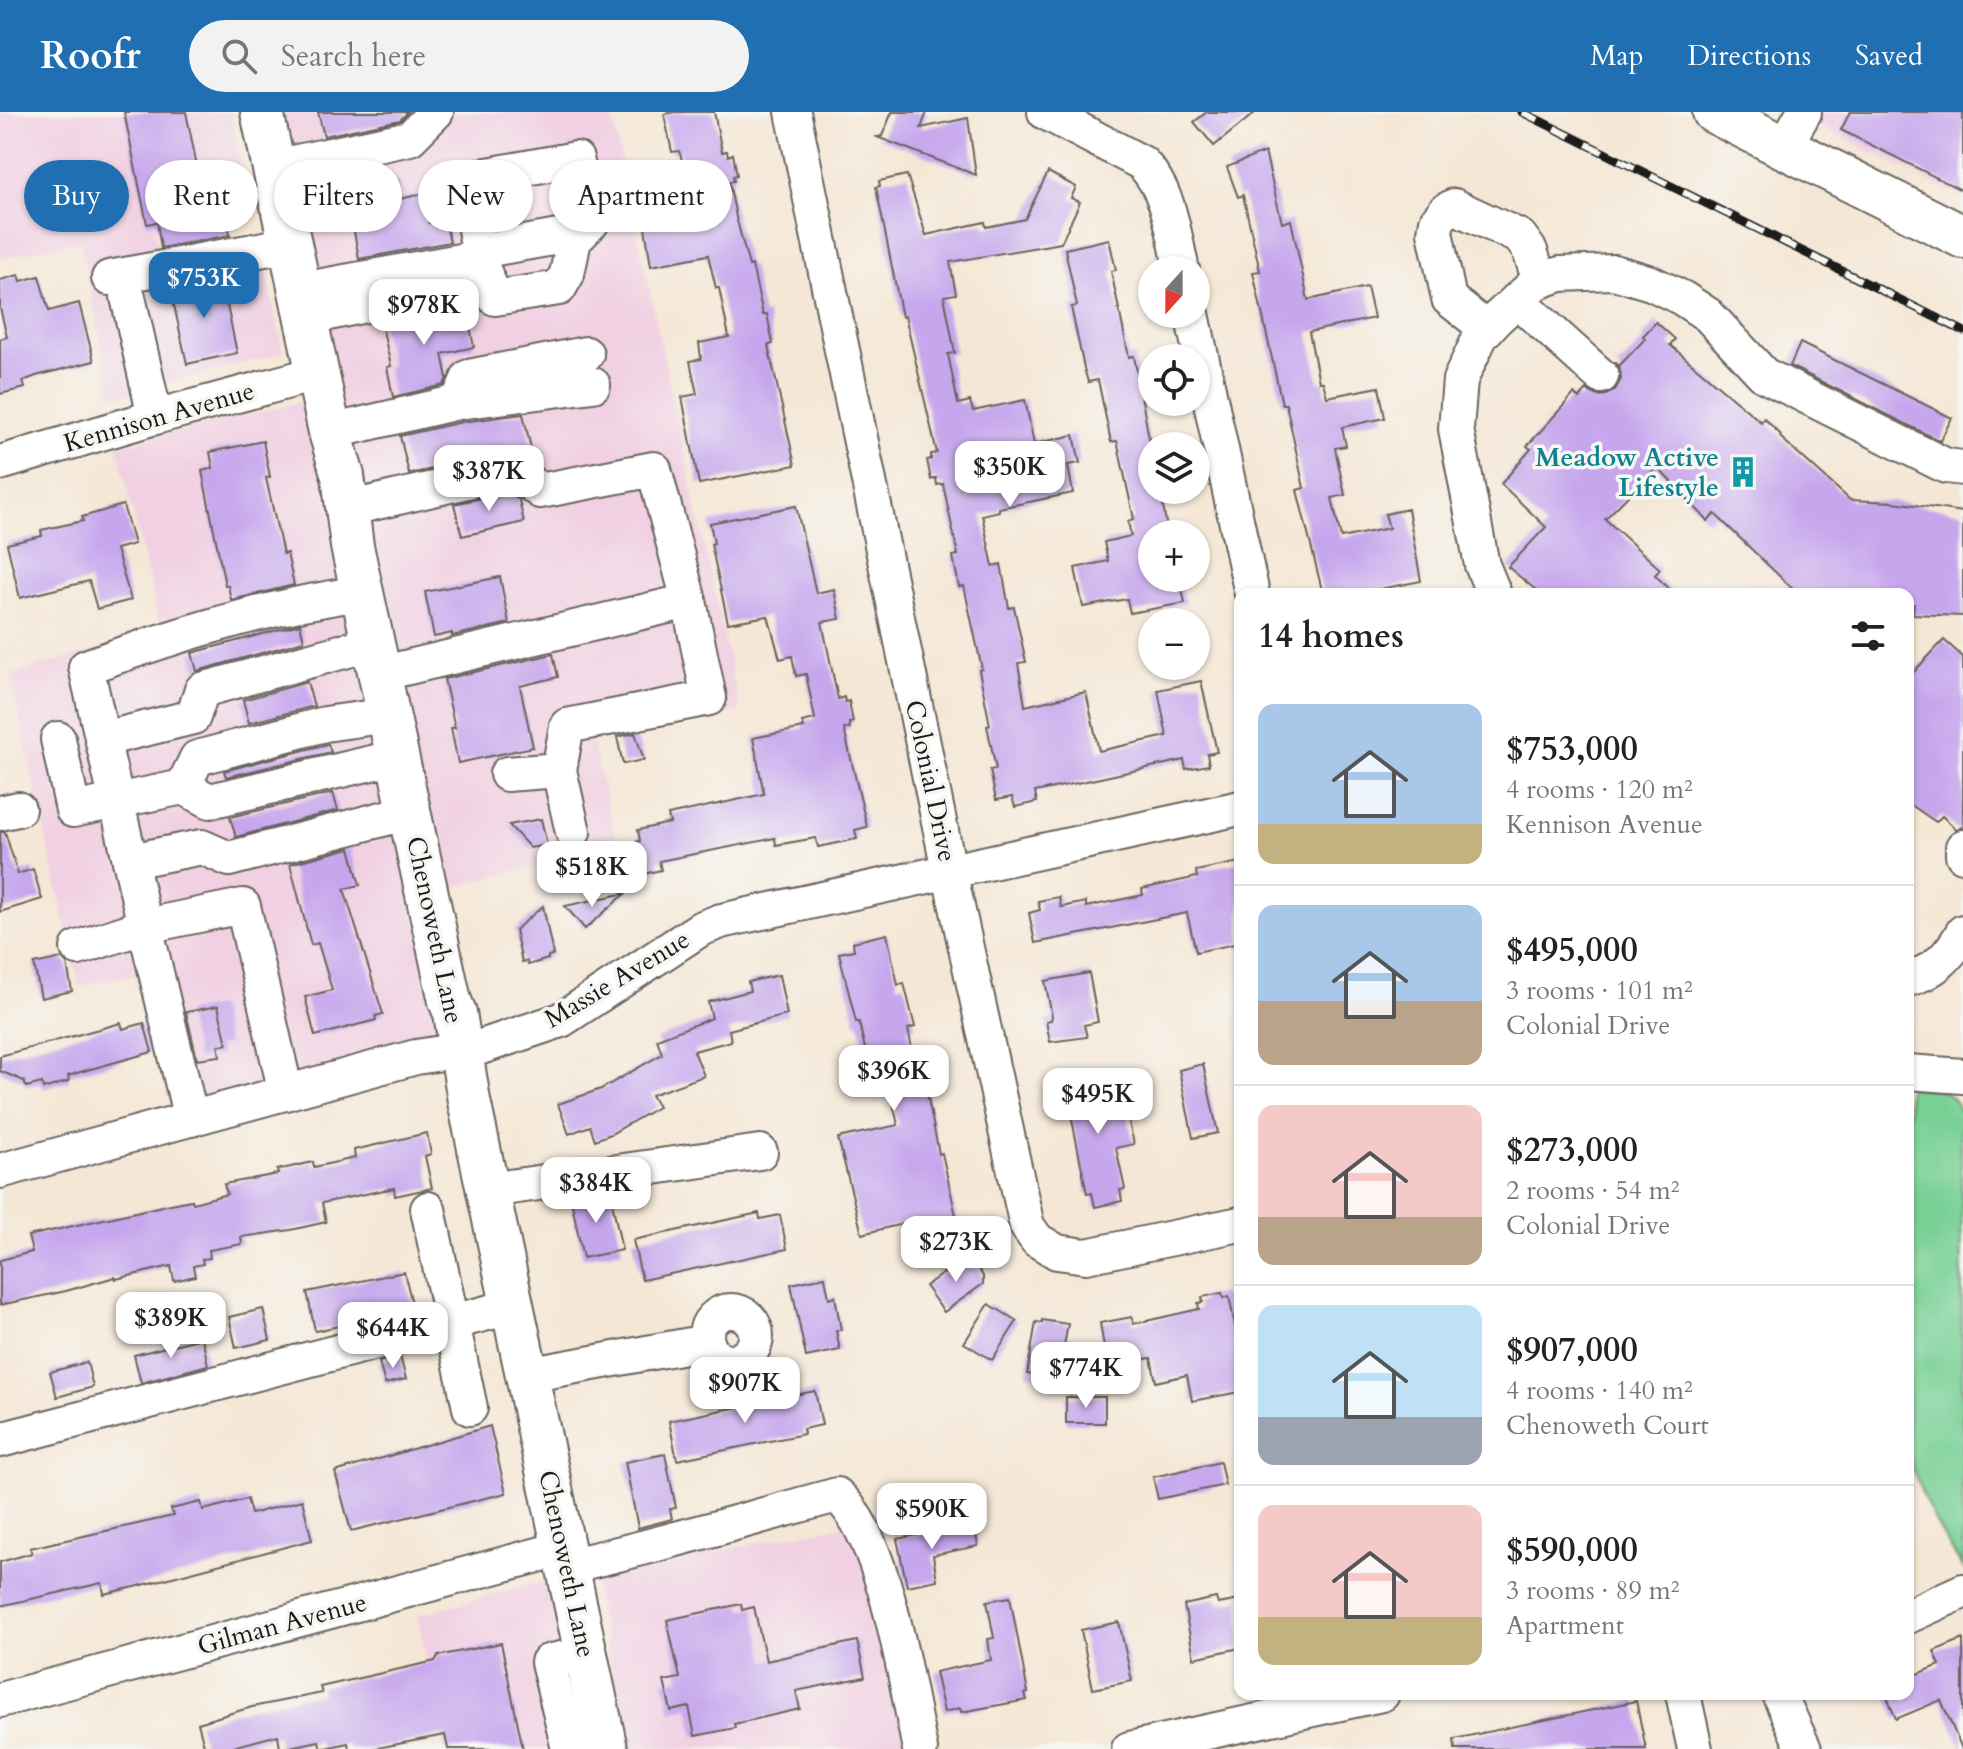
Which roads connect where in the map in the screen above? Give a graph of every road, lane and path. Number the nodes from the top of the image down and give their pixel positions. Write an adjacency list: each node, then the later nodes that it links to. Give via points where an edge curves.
1 (262, 112): 8 (main road, Chenoweth Lane)
2 (436, 112): 7 (street, via 410,138)
3 (793, 112): 46 (street, Colonial Drive)
4 (1045, 112): 13 (street, via 1142,163 1154,175 1165,196)
5 (1714, 112): 6 (main road)
6 (1794, 130): 11 (main road)
7 (307, 160)
8 (274, 167)
9 (288, 232): 12 (main road, Chenoweth Lane)
10 (581, 233): 14 (street); 14 (street, via 559,288 495,298); 14 (street, via 592,222 576,159 471,178 467,186)
11 (1963, 237)
12 (291, 244): 16 (main road, Chenoweth Lane); 22 (street, via 118,288)
13 (1179, 256)
14 (480, 259): 16 (street)
15 (1528, 291): 18 (street); 18 (street, via 1530,251 1520,237 1454,206 1445,211 1435,232 1449,299); 21 (street); 25 (street, via 1560,274 1614,272 1651,283 1708,315 1764,375 1946,466)
16 (304, 304): 20 (main road, Chenoweth Lane)
17 (1195, 328): 27 (street)
18 (1487, 329): 28 (street, via 1460,380 1456,429 1482,565)
19 (590, 370): 23 (street)
20 (319, 373): 22 (street, Kennison Avenue); 23 (main road, Chenoweth Lane)
21 (1601, 376)
22 (155, 417): 24 (street, Kennison Avenue)
23 (330, 432): 26 (main road, Chenoweth Lane)
24 (0, 463)
25 (1963, 468)
26 (347, 509): 29 (main road, Chenoweth Lane); 30 (street, via 514,470 540,491 654,469)
27 (1251, 588)
28 (1492, 588)
29 (362, 593): 31 (main road, Chenoweth Lane); 34 (street, via 176,635 86,667)
30 (689, 601): 31 (street); 36 (street, via 709,698 567,726)
31 (376, 658): 32 (main road, Chenoweth Lane); 34 (street, via 202,690 193,717)
32 (389, 715): 35 (main road, Chenoweth Lane); 38 (street, via 325,724)
33 (58, 739): 39 (street, via 73,810)
34 (103, 739): 39 (street)
35 (397, 757): 38 (street); 41 (main road, Chenoweth Lane)
36 (559, 770): 37 (street); 42 (street)
37 (507, 774)
38 (196, 782): 39 (street)
39 (117, 800): 45 (street)
40 (1234, 809): 46 (street, Massie Avenue)
41 (409, 812): 45 (street, via 229,859 202,847); 51 (main road, Chenoweth Lane)
42 (573, 832)
43 (1963, 847): 44 (street)
44 (1963, 855)
45 (130, 861): 47 (street)
46 (949, 870): 51 (street, Massie Avenue, via 721,921 700,929 561,1020); 60 (street, Colonial Drive, via 1021,1208 1037,1240 1057,1252 1086,1256)
47 (145, 926): 49 (street); 54 (street, via 243,906); 55 (street)
48 (1963, 932): 50 (street, via 1943,961)
49 (78, 948)
50 (1914, 977)
51 (461, 1051): 54 (street, Massie Avenue, via 416,1057); 58 (main road, Chenoweth Lane)
52 (1914, 1072): 53 (street)
53 (1963, 1076)
54 (286, 1093): 55 (street, Massie Avenue)
55 (191, 1119): 57 (street, Massie Avenue)
56 (760, 1152): 58 (street)
57 (0, 1171)
58 (488, 1190): 61 (main road, Chenoweth Lane)
59 (428, 1209): 62 (street)
60 (1234, 1225)
61 (514, 1306): 62 (street); 64 (main road, Chenoweth Lane)
62 (452, 1320): 65 (street); 66 (street)
63 (707, 1342): 64 (street)
64 (527, 1375): 67 (main road, Chenoweth Lane)
65 (470, 1408)
66 (0, 1440)
67 (566, 1557): 70 (main road, Chenoweth Lane); 71 (street, Gilman Avenue); 77 (street, Gilman Avenue, via 651,1548 837,1495 869,1545 884,1583)
68 (1963, 1591): 69 (street)
69 (1914, 1613)
70 (586, 1653): 75 (street, via 548,1662); 76 (main road, Chenoweth Lane)
71 (0, 1700)
72 (1354, 1700): 78 (street)
73 (1694, 1700): 79 (street)
74 (1782, 1700): 80 (street)
75 (569, 1749)
76 (606, 1749)
77 (920, 1749)
78 (1129, 1749)
79 (1695, 1749)
80 (1804, 1749)

